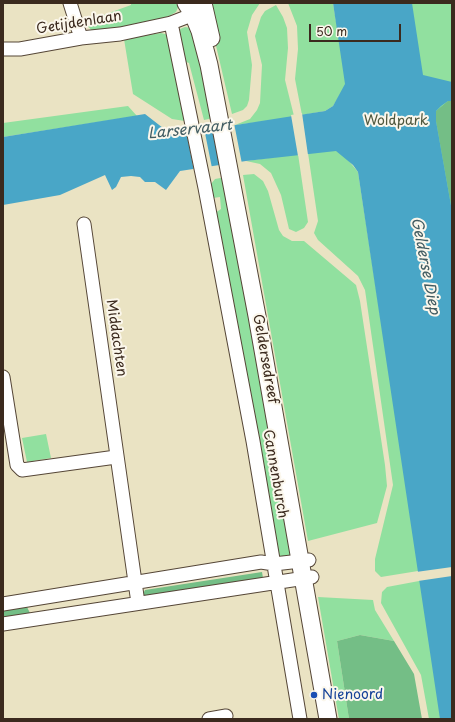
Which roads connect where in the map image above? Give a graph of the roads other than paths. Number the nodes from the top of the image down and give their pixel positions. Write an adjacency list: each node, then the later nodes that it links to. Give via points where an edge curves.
1 (70, 3): 4 (street)
2 (197, 8): 3 (street, Getijdenlaan); 9 (main road, Geldersedreef, via 237,183)
3 (171, 23): 4 (street, Getijdenlaan, via 120,34); 10 (street, Cannenburch, via 205,188)
4 (81, 38): 5 (street, Getijdenlaan, via 20,49)
5 (3, 49)
6 (84, 224): 8 (street, Middachten)
7 (3, 377): 8 (street, via 17,466 22,470)
8 (116, 457): 12 (street, Middachten)
9 (305, 560): 10 (street); 11 (main road, Geldersedreef)
10 (274, 564): 12 (street, via 261,562); 13 (street, Cannenburch)
11 (308, 578): 13 (street); 22 (main road, Geldersedreef); 23 (main road, Geldersedreef)
12 (134, 582): 14 (street); 15 (street, Middachten)
13 (278, 583): 15 (street); 21 (street, Cannenburch)
14 (34, 599): 16 (street); 17 (street)
15 (138, 603): 17 (street)
16 (3, 604)
17 (36, 620): 18 (street)
18 (3, 624)
19 (226, 716): 20 (street)
20 (209, 719)
21 (300, 719)
22 (328, 719)
23 (337, 719)

